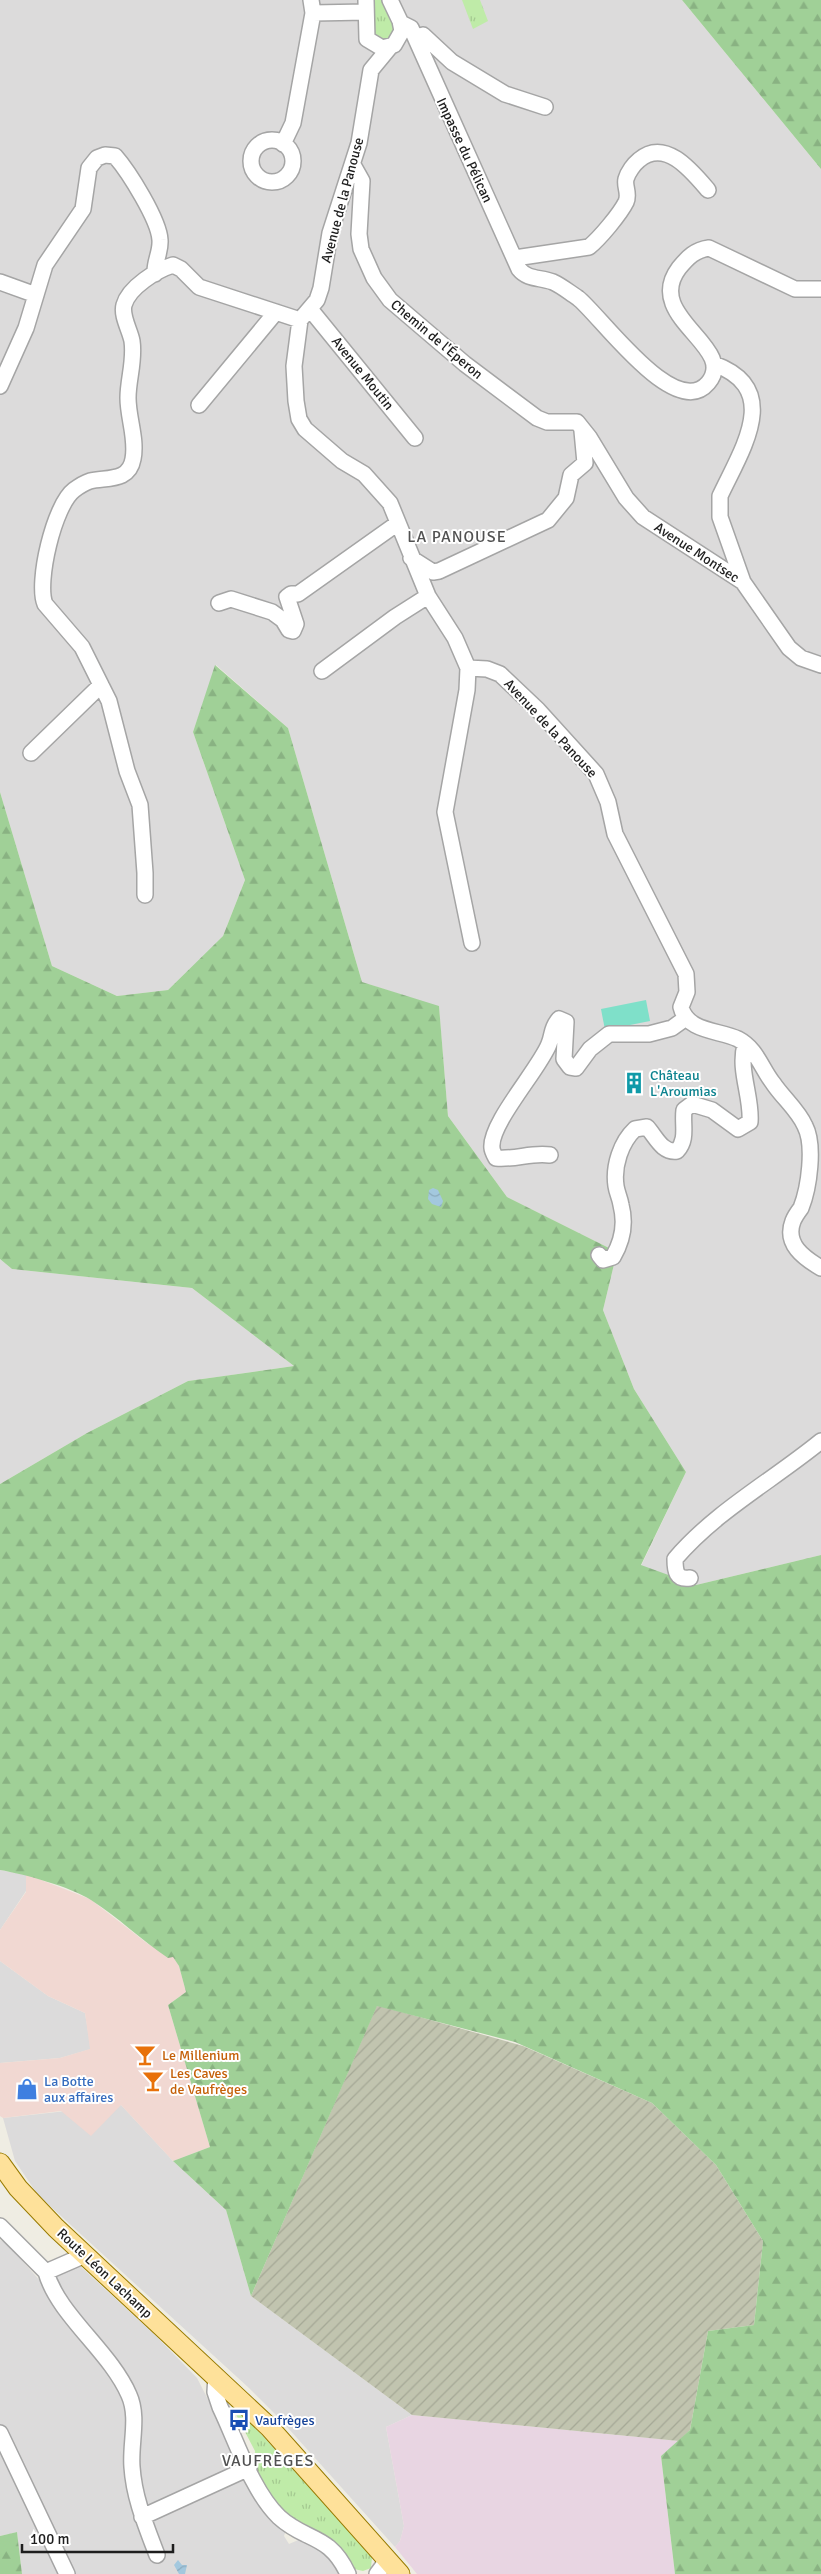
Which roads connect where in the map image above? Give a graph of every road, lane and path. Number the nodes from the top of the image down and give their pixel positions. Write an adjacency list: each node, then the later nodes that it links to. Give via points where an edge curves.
1 (390, 0): 4 (street)
2 (312, 6): 3 (street); 8 (street, via 293,123)
3 (366, 6): 5 (street)
4 (406, 37): 5 (street, via 374,45); 6 (street, Avenue de la Panouse, via 372,65); 7 (street, via 505,94); 11 (street, Impasse du Pélican)
5 (367, 39): 6 (street)
6 (368, 83): 9 (street, Avenue de la Panouse)
7 (546, 107)
8 (283, 144)
9 (353, 166): 17 (street, Avenue de la Panouse, via 330,233 321,288 317,300); 21 (street, Chemin de l'Éperon, via 362,181 361,248 374,278 390,300 465,364 537,418 547,422 573,421)
10 (708, 190): 11 (street, via 693,172 672,156 650,152 635,164 626,179 628,194 625,204 589,247)
11 (515, 258): 18 (street, Impasse du Pélican, via 524,275 551,282 584,302 623,348 670,385 689,391 703,387 708,383)
12 (155, 274): 15 (street, via 160,244 156,221 120,162 115,156 105,155 97,158 90,168 83,209 45,265); 16 (street, via 177,266 199,286); 31 (street, via 135,289 124,304 132,341 128,399 133,460 124,474 90,481 68,495 57,517 48,550 42,597 82,647)
13 (0, 282): 15 (street)
14 (821, 289): 18 (street, via 795,289 710,248 694,253 675,274 669,295 675,309)
15 (36, 295): 19 (street, via 26,328)
16 (276, 312): 17 (street); 20 (street)
17 (305, 314): 22 (street, Avenue Moutin); 23 (street, Avenue de la Panouse, via 294,366 300,418 312,436 377,487 390,503)
18 (714, 364): 25 (street, via 732,370 745,382 752,400 748,433 720,496 719,507)
19 (0, 386)
20 (199, 405)
21 (582, 428): 24 (street, via 586,463 571,475 566,498 548,520 438,572); 25 (street, Avenue Montsec, via 626,498 643,517)
22 (415, 438)
23 (398, 523): 24 (street, Avenue de la Panouse); 27 (street, via 298,594 287,597 296,624 293,631 288,630 283,620 272,612 231,599)
24 (411, 558): 26 (street, Avenue de la Panouse)
25 (743, 582): 28 (street, Avenue Montsec, via 788,648 800,658)
26 (428, 596): 29 (street, Avenue de la Panouse, via 455,638); 30 (street)
27 (220, 603)
28 (821, 664)
29 (468, 668): 34 (street, via 445,812); 35 (street, Avenue de la Panouse, via 487,669 500,674 596,774 608,802 616,834 686,974 687,992 681,1008)
30 (322, 671)
31 (101, 685): 32 (street); 33 (street, via 114,716 122,754 140,805)
32 (32, 753)
33 (145, 895)
34 (472, 943)
35 (686, 1018): 36 (street); 37 (street, via 672,1028 649,1034 609,1034 590,1049 576,1068 570,1067 564,1059 566,1022 559,1020 553,1026 550,1043 506,1112 492,1148 496,1158 537,1153)
36 (746, 1045): 38 (street, via 743,1054 750,1122 738,1129 712,1110 692,1104 684,1110 682,1146 672,1152 665,1150 647,1128 635,1129 622,1145 615,1184 622,1211 622,1242 613,1257 602,1260); 39 (street, via 758,1056 772,1082 807,1128 810,1164 801,1206 792,1222 792,1239 802,1256)
37 (550, 1155)
38 (599, 1255)
39 (821, 1268)
40 (821, 1442): 41 (street, via 729,1508 683,1549 675,1559 675,1570 678,1576)
41 (690, 1578)
42 (0, 2163): 44 (main road, Route Léon Lachamp, via 18,2188)
43 (2, 2233): 45 (street, via 18,2243)
44 (85, 2255): 45 (street); 46 (main road, Route Léon Lachamp)
45 (46, 2272): 49 (street, via 64,2306 116,2371 130,2397 132,2466)
46 (216, 2376): 48 (street, via 215,2392); 51 (main road, Route Léon Lachamp, via 268,2427)
47 (0, 2433): 52 (street)
48 (249, 2468): 49 (street); 53 (street, via 267,2502 280,2518 329,2546 342,2560)
49 (142, 2517): 50 (street)
50 (157, 2555)
51 (381, 2566): 54 (main road, Route Léon Lachamp)
52 (68, 2574)
53 (348, 2574)
54 (400, 2574)

